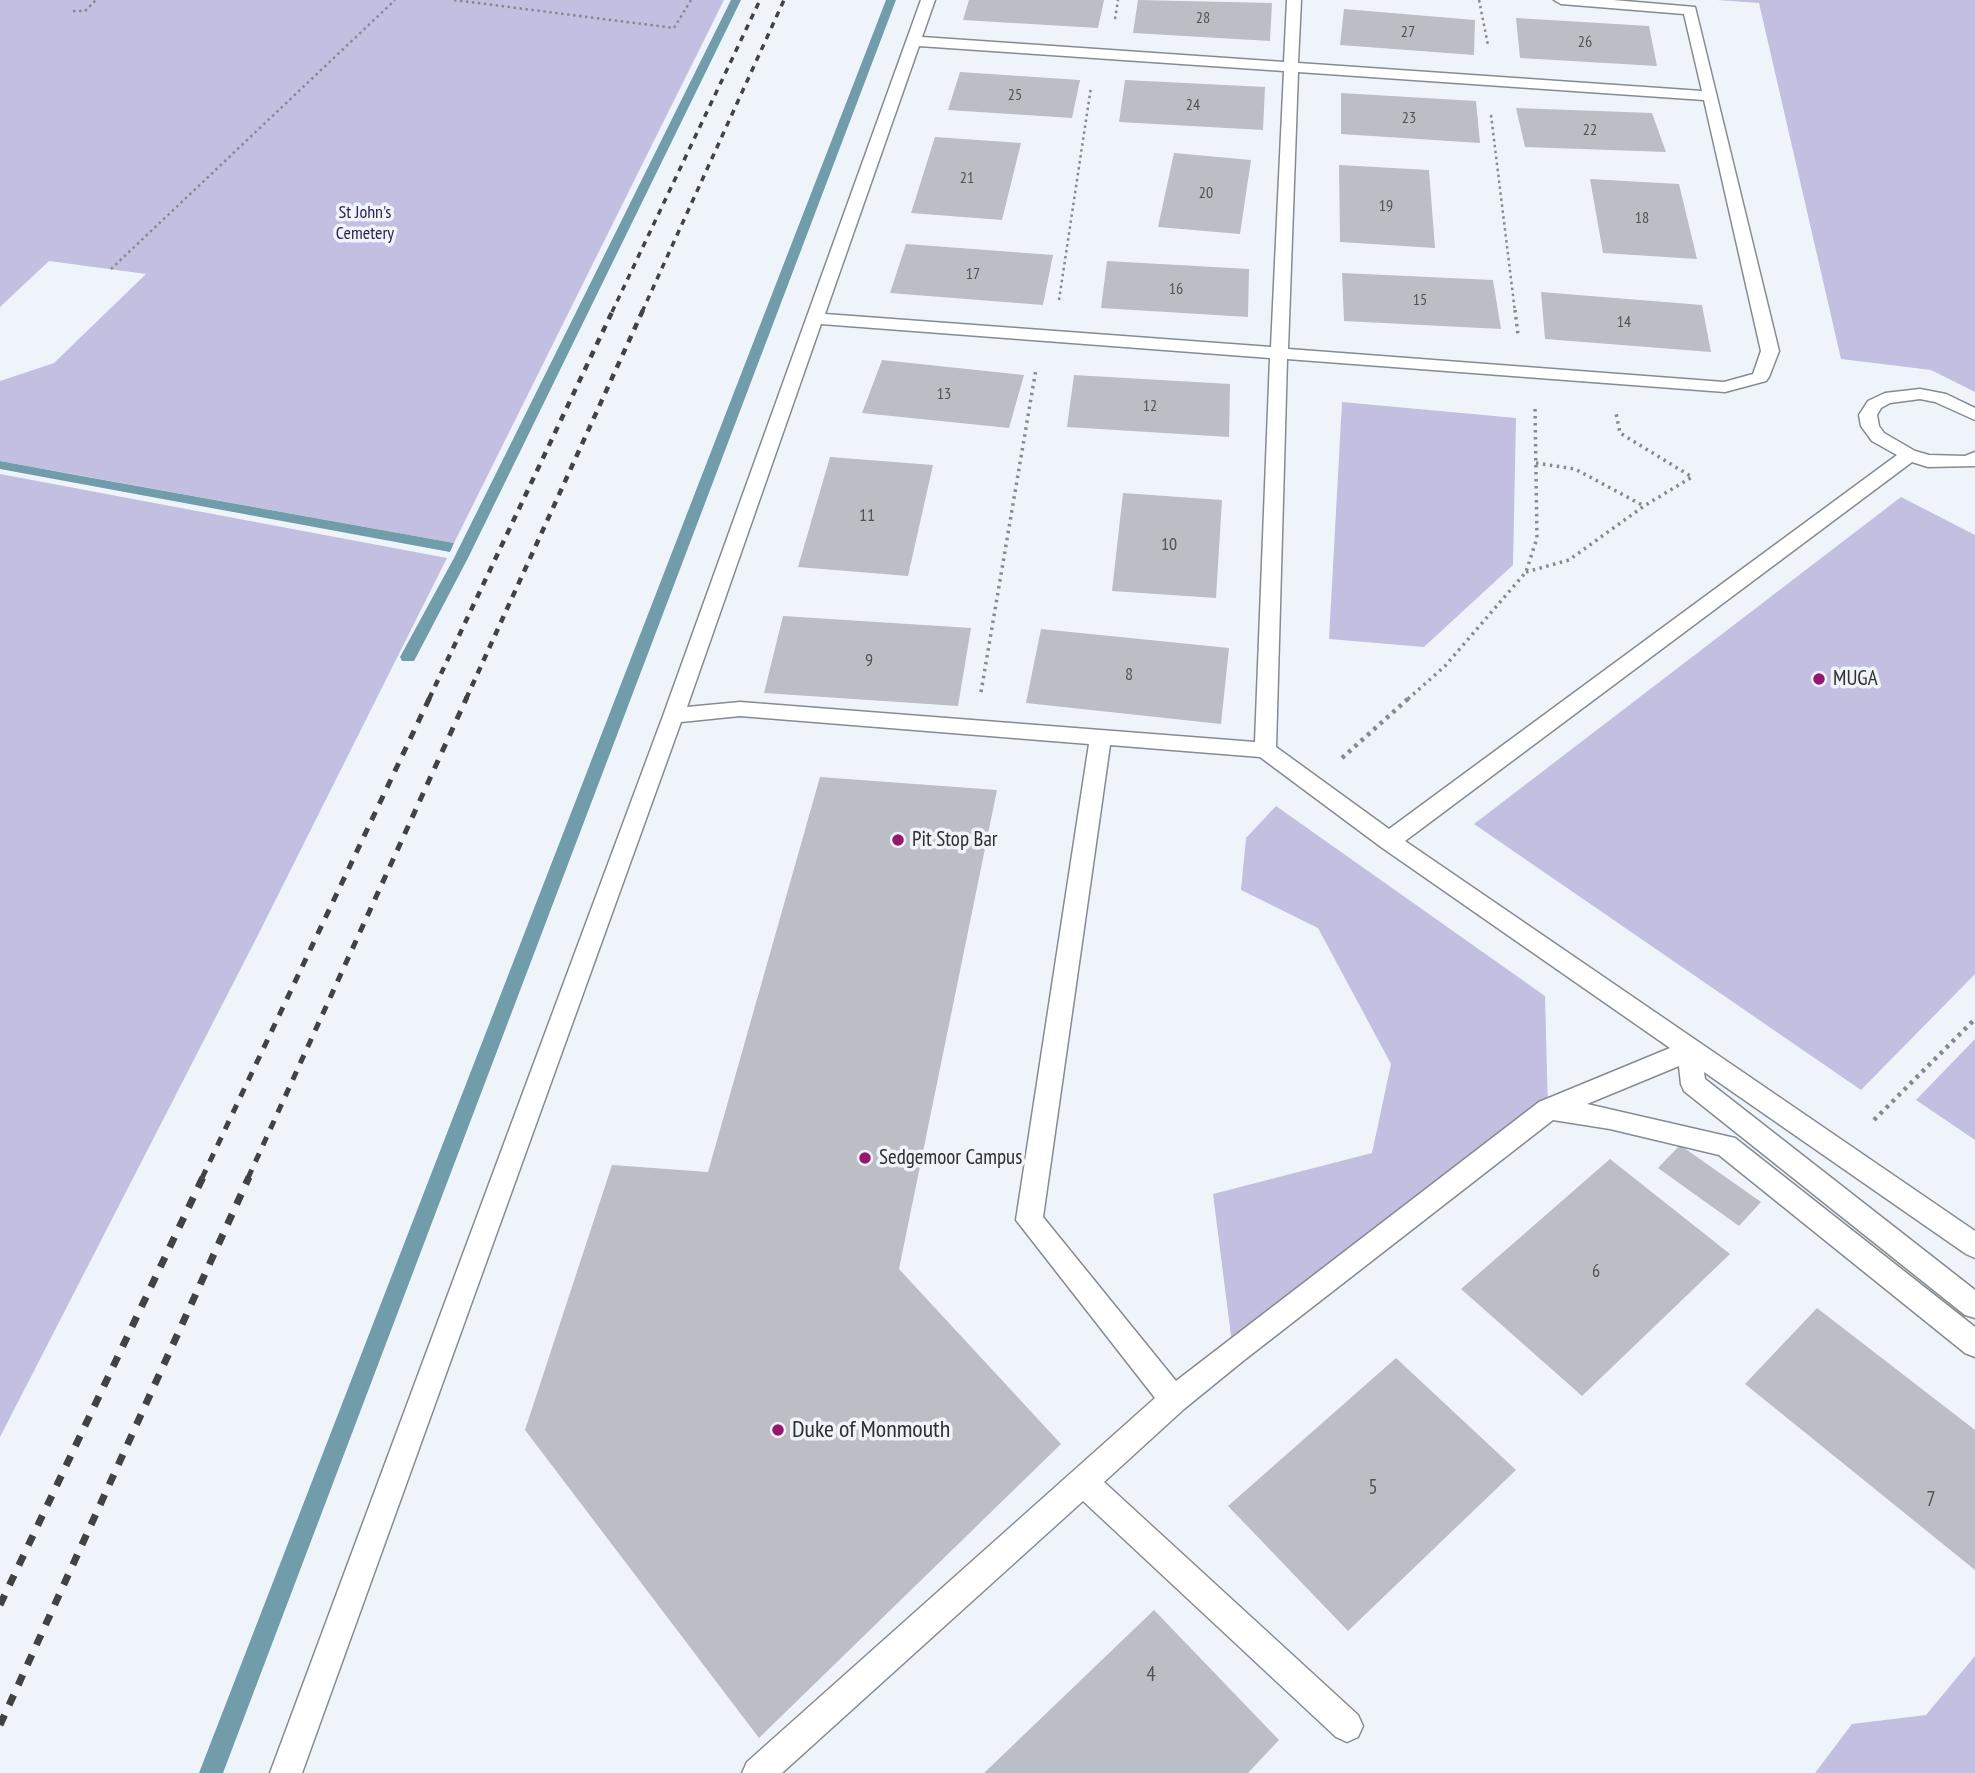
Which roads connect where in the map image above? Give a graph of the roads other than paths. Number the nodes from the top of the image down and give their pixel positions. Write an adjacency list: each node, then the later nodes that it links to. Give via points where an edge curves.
1 (928, 0): 4 (lane)
2 (1294, 0): 5 (lane)
3 (1560, 0): 6 (lane, via 1690,10)
4 (914, 41): 5 (lane); 7 (lane)
5 (1292, 66): 6 (lane); 8 (lane)
6 (1711, 96): 8 (lane, via 1770,351 1760,377 1725,387)
7 (815, 318): 8 (lane); 12 (lane)
8 (1279, 351): 14 (lane)
9 (1975, 415): 10 (lane, via 1959,405 1920,394 1885,398 1868,415 1870,426 1878,437)
10 (1909, 455): 11 (lane, via 1928,461); 15 (lane)
11 (1973, 462)
12 (673, 716): 13 (lane, via 740,709); 24 (lane)
13 (1101, 737): 14 (lane); 21 (lane, via 1029,1220)
14 (1265, 750): 15 (lane)
15 (1389, 841): 16 (lane)
16 (1690, 1051): 17 (lane); 18 (lane); 19 (lane, via 1693,1084)
17 (1548, 1109): 20 (lane, via 1610,1118 1726,1146); 21 (lane)
18 (1975, 1246)
19 (1975, 1306)
20 (1975, 1344)
21 (1174, 1400): 22 (lane)
22 (1083, 1482): 23 (lane); 25 (lane)
23 (1347, 1726)
24 (286, 1773)
25 (758, 1773)

